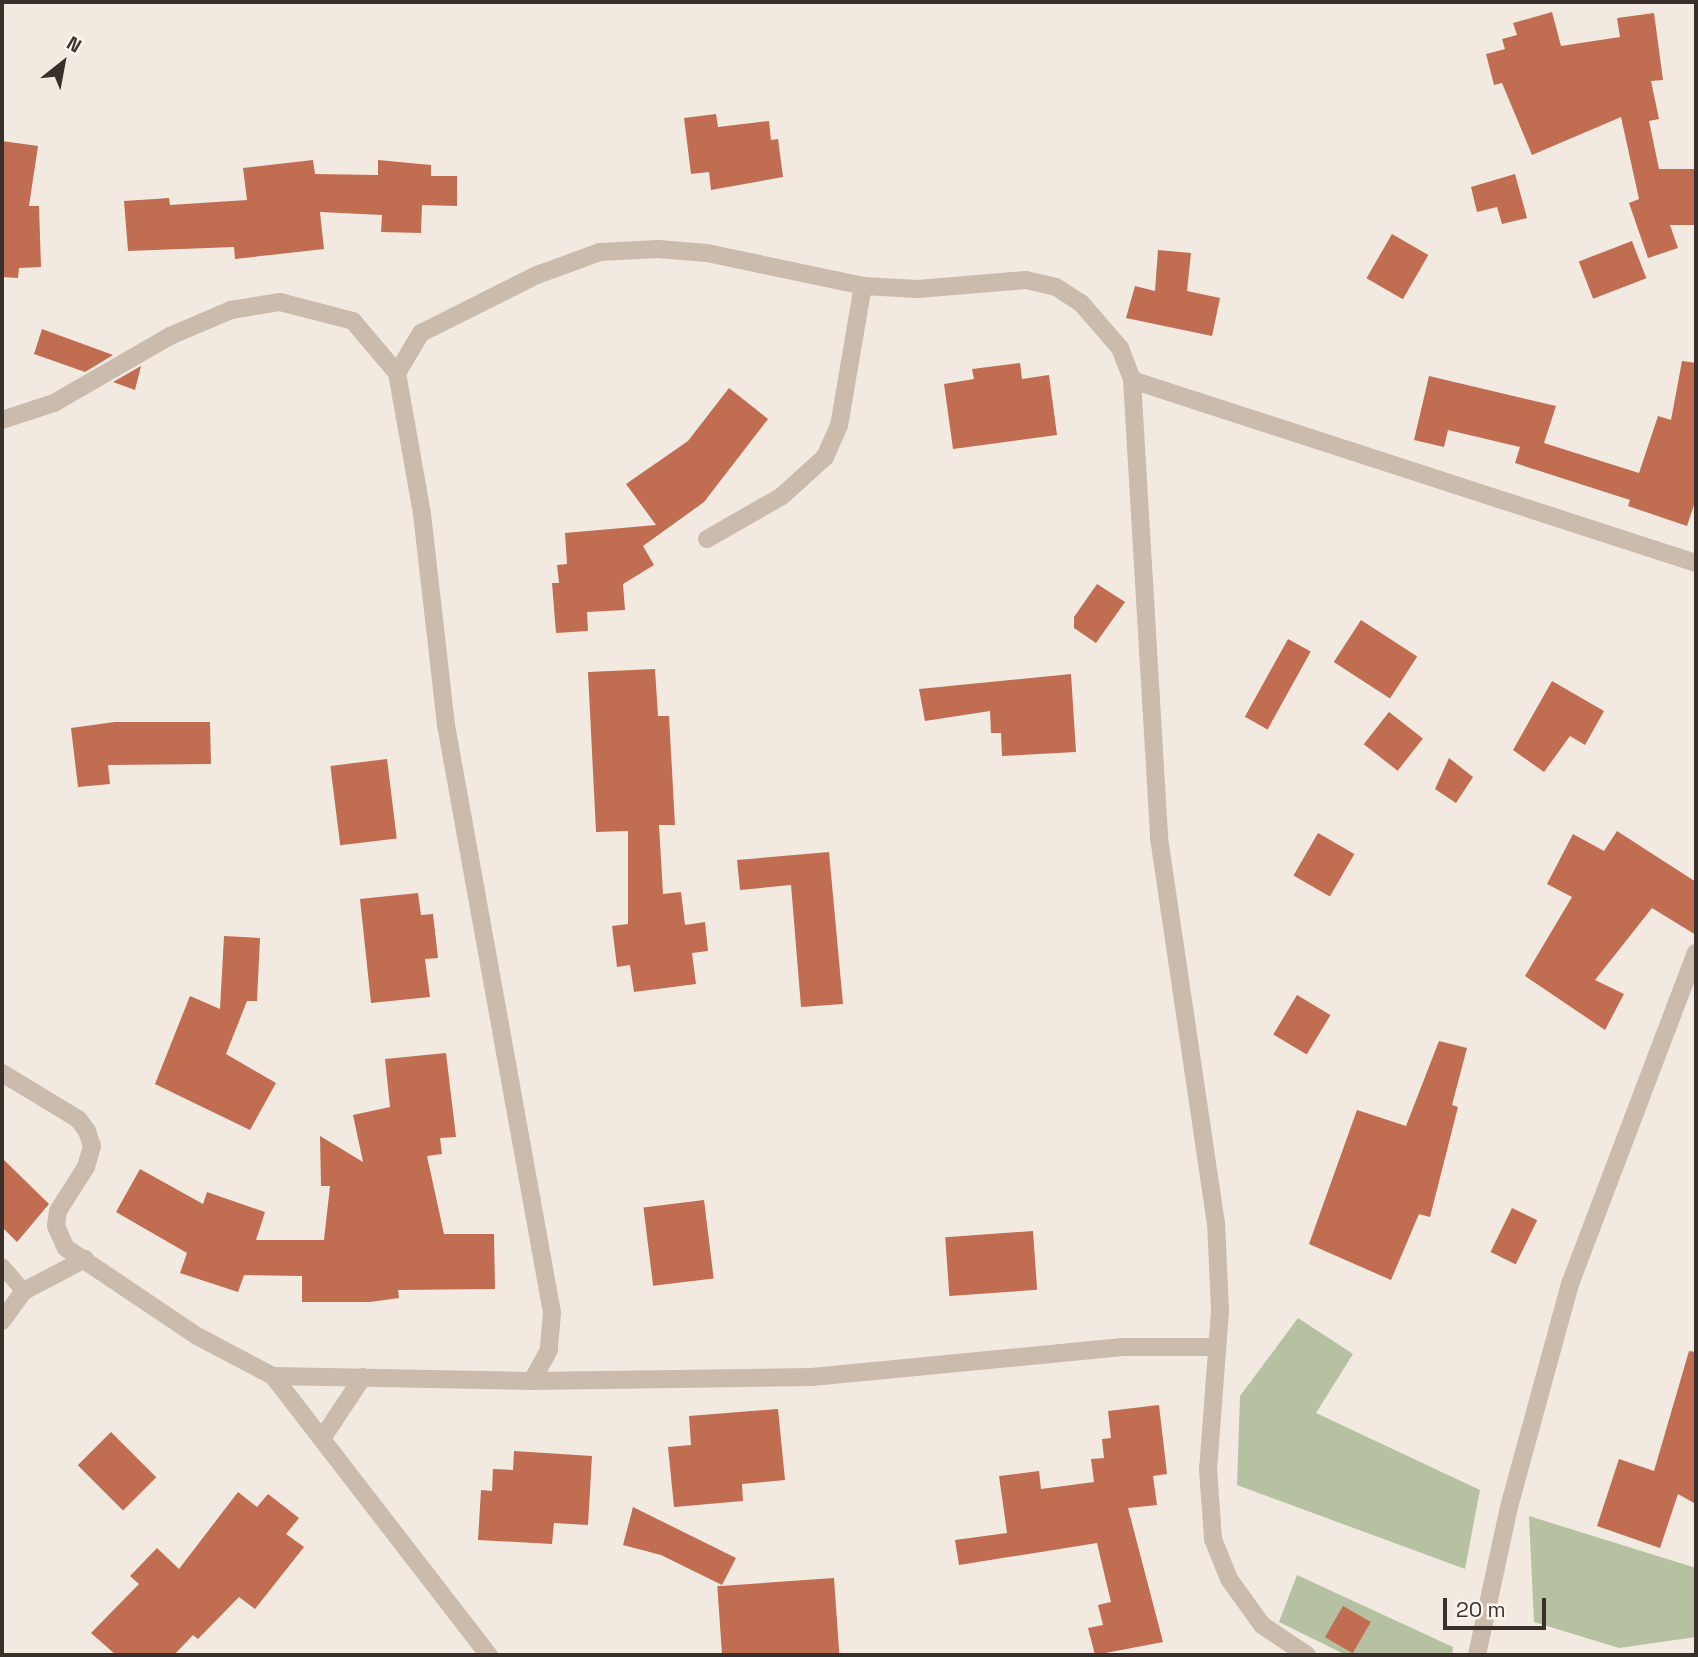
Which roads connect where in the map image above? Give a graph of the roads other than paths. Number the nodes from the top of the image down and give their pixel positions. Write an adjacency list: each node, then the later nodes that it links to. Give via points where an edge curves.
1 (863, 286): 2 (street, via 707,253 600,252 442,320 421,333); 3 (street, via 918,289 1026,280 1056,287 1103,327 1120,348); 5 (street, via 839,426 825,457 782,496)
2 (397, 373): 4 (street, via 353,321 281,302 232,310 170,336 54,403); 16 (street, via 422,514 446,725 552,1313 549,1350)
3 (1132, 380): 6 (street); 13 (street, via 1159,838 1216,1222 1220,1311)
4 (2, 419)
5 (707, 539)
6 (1696, 563)
7 (1696, 953): 20 (street, via 1570,1284 1509,1507)
8 (2, 1073): 9 (street, via 78,1119 86,1130 92,1146 86,1167 58,1211 56,1226 66,1248)
9 (85, 1259): 11 (street); 14 (street, via 197,1336)
10 (2, 1266): 11 (lane)
11 (24, 1291): 12 (street)
12 (2, 1321)
13 (1216, 1347): 16 (street, via 1121,1347 812,1377); 19 (street, via 1208,1469 1213,1539 1229,1579 1262,1625)
14 (273, 1376): 15 (street); 17 (street)
15 (363, 1377): 16 (street); 17 (street)
16 (532, 1381)
17 (323, 1437): 18 (street)
18 (485, 1654)
19 (1307, 1655)
20 (1476, 1655)

